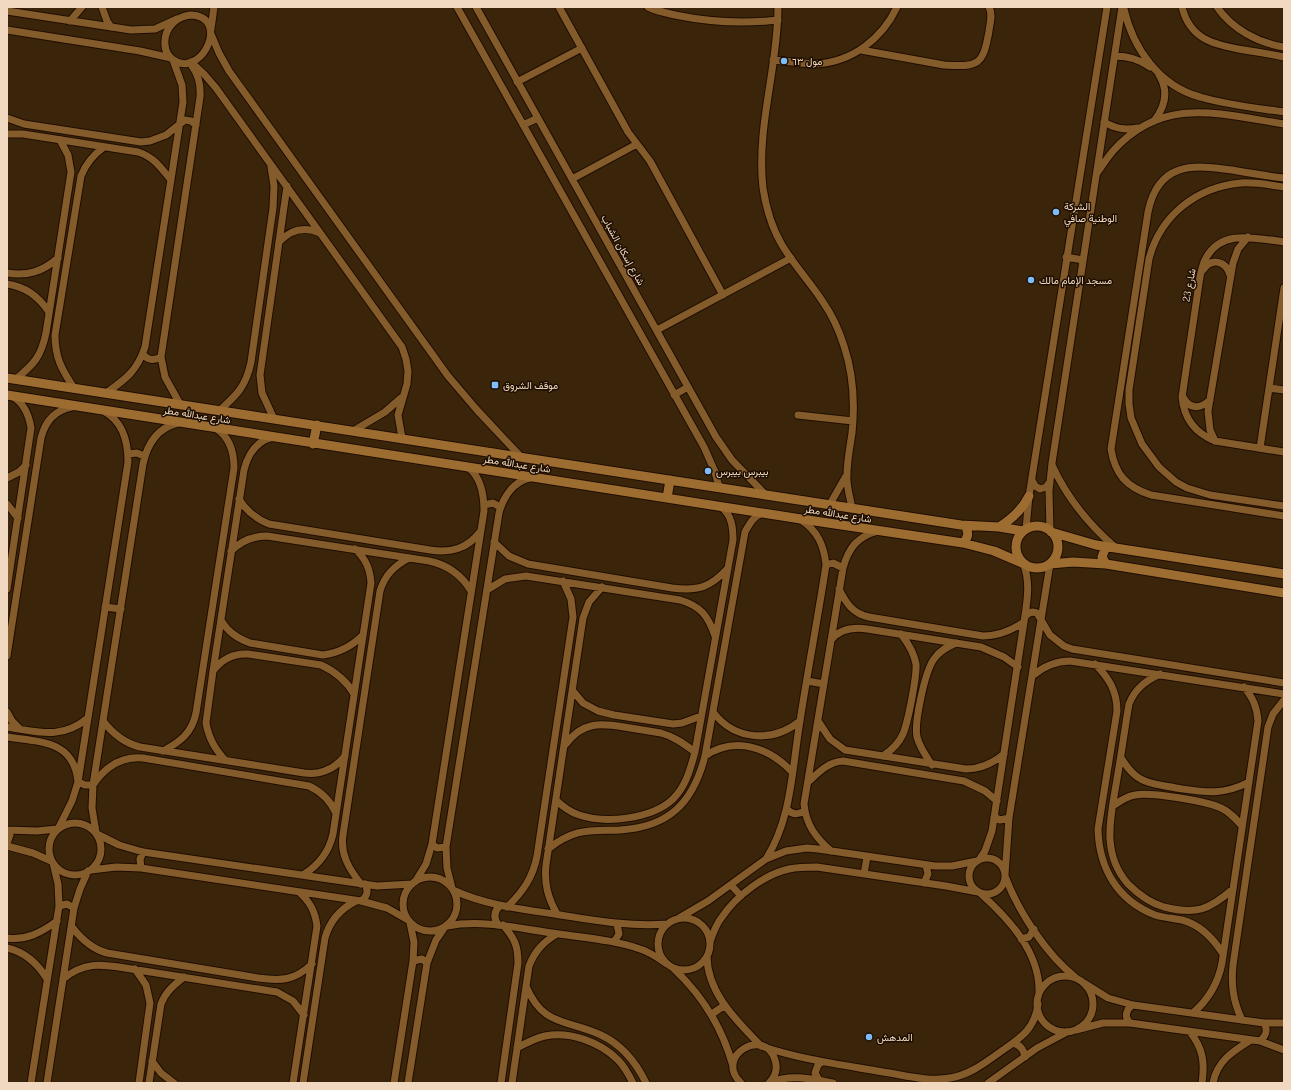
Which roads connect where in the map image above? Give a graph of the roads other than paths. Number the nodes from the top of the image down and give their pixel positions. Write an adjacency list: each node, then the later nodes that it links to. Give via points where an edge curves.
1 (82, 7): 19 (street)
2 (102, 7): 20 (street)
3 (191, 7): 17 (street)
4 (214, 7): 23 (street)
5 (457, 7): 44 (street)
6 (476, 7): 34 (street, شارع إسكان الشباب)
7 (559, 7): 26 (street)
8 (648, 7): 18 (street, via 668,14 704,20)
9 (778, 7): 18 (street)
10 (897, 7): 27 (street, via 878,35)
11 (989, 7): 27 (street, via 991,15 986,50 981,59 972,65 938,64)
12 (1106, 7): 68 (street)
13 (1123, 7): 28 (street); 33 (street, via 1135,42)
14 (1182, 7): 29 (street, via 1191,27 1206,40 1226,47)
15 (1217, 7): 25 (street, via 1228,20 1251,36)
16 (7, 11): 19 (street)
17 (181, 18): 20 (street, via 155,29 131,30); 23 (street, via 196,15 201,17 206,21); 30 (street, via 168,30 164,42 167,54)
18 (778, 20): 31 (street)
19 (70, 21): 20 (street)
20 (111, 27)
21 (7, 30): 22 (street)
22 (16, 31): 24 (street); 30 (street, via 140,51)
23 (211, 33): 32 (street, via 205,52); 121 (street, via 229,72 421,340 462,393)
24 (7, 36)
25 (1284, 47)
26 (582, 48): 34 (street); 50 (street, via 624,126)
27 (860, 50): 31 (street, via 828,62)
28 (1115, 56): 33 (street, via 1139,60); 39 (street)
29 (1284, 57)
30 (172, 59): 32 (street, via 180,63); 41 (street, via 180,76 183,94)
31 (773, 60): 70 (street, via 763,138 762,172 770,216)
32 (190, 62): 43 (street, via 200,83); 53 (street, via 210,81)
33 (1157, 72): 35 (street, via 1177,87 1198,97); 38 (street, via 1163,84 1165,97 1162,110)
34 (518, 82): 37 (street, شارع إسكان الشباب)
35 (1284, 112)
36 (7, 118): 40 (street)
37 (538, 118): 44 (street); 56 (street, شارع إسكان الشباب)
38 (1154, 121): 42 (street, via 1181,113 1209,112); 45 (street)
39 (1104, 122): 45 (street, via 1124,129); 54 (street)
40 (19, 123): 47 (street, via 16,128); 49 (street)
41 (180, 123): 43 (street, via 188,120); 49 (street, via 166,135 141,142); 57 (street)
42 (1284, 124)
43 (196, 125): 86 (street)
44 (523, 125): 95 (street)
45 (1142, 127): 54 (street, via 1121,142)
46 (7, 134): 47 (street)
47 (17, 134): 48 (street)
48 (60, 140): 51 (street); 58 (street, via 68,155)
49 (133, 141): 52 (street, via 134,147)
50 (637, 144): 56 (street); 78 (street, via 650,160)
51 (104, 147): 52 (street); 59 (street, via 88,162)
52 (131, 151): 57 (street, via 144,154 156,161)
53 (271, 165): 60 (street); 62 (street, via 274,197)
54 (1096, 175): 71 (street)
55 (1284, 178): 80 (street, via 1200,166 1175,171 1165,178 1150,199)
56 (572, 179): 82 (street, شارع إسكان الشباب)
57 (171, 180): 85 (street)
58 (70, 181): 59 (street, via 74,179); 69 (street)
59 (80, 182): 84 (street)
60 (287, 186): 63 (street); 64 (street)
61 (1284, 188): 81 (street, via 1256,183 1231,185 1199,195 1176,211 1163,227 1153,246)
62 (272, 221): 63 (street, via 276,219); 87 (street)
63 (282, 222): 66 (street)
64 (321, 234): 66 (street, via 303,228 294,230); 97 (street, via 402,347 408,371)
65 (1248, 237): 67 (street, شارع 23); 74 (street, via 1235,255); 75 (street, شارع 23, via 1237,237 1218,246 1204,262)
66 (279, 242): 88 (street)
67 (1284, 242)
68 (1066, 257): 71 (street); 131 (street)
69 (58, 258): 73 (street, via 35,273); 79 (street)
70 (791, 258): 78 (street); 106 (street, via 823,302 840,335 850,371)
71 (1083, 260): 122 (street)
72 (7, 272): 73 (street)
73 (17, 274): 76 (street, via 20,280)
74 (1230, 276): 75 (street, via 1229,269 1224,265 1212,262 1206,265); 99 (street)
75 (1200, 277): 98 (street, شارع 23)
76 (11, 284): 79 (street, via 38,298)
77 (1284, 288): 92 (street)
78 (723, 295): 82 (street)
79 (49, 312): 83 (street)
80 (1130, 323): 81 (street); 146 (street, via 1112,449 1117,470 1123,478 1136,489 1151,495)
81 (1139, 324): 142 (street, via 1129,404 1136,431 1150,456 1176,482 1197,492)
82 (657, 330): 90 (street, شارع إسكان الشباب)
83 (46, 333): 84 (street, via 50,338); 89 (street, via 39,357 29,369)
84 (55, 335): 91 (street, via 59,363)
85 (143, 354): 86 (street, via 151,360); 94 (street, via 129,376)
86 (161, 357): 100 (street, via 165,376)
87 (249, 372): 88 (street, via 254,378); 102 (street, via 241,389)
88 (260, 376): 105 (street, via 262,393)
89 (11, 378): 91 (street, شارع عبدالله مطر)
90 (688, 387): 95 (street); 134 (street, شارع إسكان الشباب, via 724,449)
91 (74, 388): 94 (street, شارع عبدالله مطر)
92 (1269, 388): 93 (street); 117 (street)
93 (1284, 390)
94 (104, 393): 100 (street, شارع عبدالله مطر); 103 (street)
95 (674, 395): 133 (street, via 710,460)
96 (9, 396): 101 (street, شارع عبدالله مطر); 111 (street, via 18,400 27,413 30,420)
97 (403, 396): 110 (street, via 385,412); 114 (street, via 398,416)
98 (1182, 397): 99 (street, via 1189,405 1195,407 1200,407); 115 (street, شارع 23, via 1183,407 1191,425)
99 (1210, 400): 115 (street, via 1208,424)
100 (180, 404): 102 (street, شارع عبدالله مطر)
101 (73, 406): 103 (street, شارع عبدالله مطر); 113 (street, via 64,408 51,417)
102 (220, 410): 105 (street, شارع عبدالله مطر)
103 (101, 411): 107 (street, شارع عبدالله مطر); 119 (street, via 112,416 118,424)
104 (798, 415): 106 (street)
105 (274, 419): 108 (street, شارع عبدالله مطر)
106 (853, 421): 127 (street)
107 (178, 423): 109 (street, شارع عبدالله مطر); 120 (street, via 160,431)
108 (317, 425): 110 (street, شارع عبدالله مطر); 116 (street)
109 (216, 429): 112 (street, شارع عبدالله مطر); 124 (street, via 229,441)
110 (353, 431): 114 (street, شارع عبدالله مطر)
111 (30, 437): 113 (street, via 34,435); 123 (street)
112 (273, 437): 116 (street, شارع عبدالله مطر); 126 (street, via 264,439 257,445 246,460)
113 (41, 438): 208 (street)
114 (402, 438): 121 (street, شارع عبدالله مطر)
115 (1215, 441): 117 (street, شارع 23)
116 (313, 444): 125 (street, شارع عبدالله مطر)
117 (1260, 448): 118 (street, شارع 23)
118 (1284, 452)
119 (128, 454): 120 (street, via 137,453); 187 (street)
120 (144, 456): 188 (street)
121 (521, 457): 130 (street, شارع عبدالله مطر)
122 (1052, 463): 132 (street); 161 (street, via 1065,491 1082,515)
123 (26, 465): 129 (street); 147 (street)
124 (234, 468): 126 (street); 189 (street)
125 (469, 468): 128 (street, شارع عبدالله مطر); 140 (street, via 474,472 482,488)
126 (244, 470): 137 (street)
127 (846, 476): 139 (street); 144 (street)
128 (532, 477): 136 (street, شارع عبدالله مطر); 143 (street, via 516,484)
129 (7, 478)
130 (670, 480): 133 (street, شارع عبدالله مطر); 136 (street)
131 (1032, 480): 132 (street, via 1035,486 1040,488); 135 (street)
132 (1050, 483): 155 (street)
133 (720, 487): 134 (street, شارع عبدالله مطر)
134 (765, 494): 139 (street, شارع عبدالله مطر)
135 (1029, 496): 151 (street, via 1014,517); 153 (street)
136 (667, 498): 141 (street, شارع عبدالله مطر)
137 (239, 499): 149 (street, via 252,515); 163 (street)
138 (7, 504): 147 (street)
139 (830, 504): 144 (street, شارع عبدالله مطر)
140 (484, 505): 143 (street, via 492,502); 152 (street)
141 (721, 506): 145 (street, شارع عبدالله مطر); 157 (street, via 730,517)
142 (1284, 506)
143 (500, 507): 159 (street)
144 (852, 508): 150 (street, شارع عبدالله مطر)
145 (762, 513): 148 (street, شارع عبدالله مطر); 158 (street, via 755,516 750,523)
146 (1284, 516)
147 (18, 518): 179 (street)
148 (801, 519): 154 (street, شارع عبدالله مطر); 170 (street, via 817,534 822,543)
149 (269, 524): 156 (street, via 266,528); 164 (street)
150 (965, 526): 151 (street, شارع عبدالله مطر); 160 (street, via 968,535)
151 (999, 527): 153 (street, شارع عبدالله مطر)
152 (481, 530): 164 (street, via 464,546); 184 (street)
153 (1025, 530): 155 (street, via 1038,526); 167 (street, via 1016,544 1017,554)
154 (878, 531): 160 (street, شارع عبدالله مطر); 173 (street, via 859,539 849,552)
155 (1051, 532): 161 (street); 168 (street, via 1058,546 1056,556)
156 (267, 536): 162 (street); 163 (street, via 244,541)
157 (733, 540): 158 (street, via 738,538); 172 (street)
158 (743, 541): 227 (street)
159 (494, 542): 171 (street, via 514,558); 183 (street)
160 (963, 543): 167 (street, شارع عبدالله مطر, via 994,551)
161 (1112, 547): 169 (street, via 1103,553 1102,557); 174 (street)
162 (355, 549): 165 (street); 177 (street, via 367,564)
163 (231, 551): 192 (street)
164 (441, 552): 166 (street, via 443,558)
165 (409, 558): 166 (street); 178 (street, via 389,572)
166 (439, 563): 184 (street, via 458,574)
167 (1022, 563): 168 (street, via 1036,569); 194 (street, via 1027,581)
168 (1050, 564): 169 (street); 195 (street)
169 (1106, 564): 185 (street)
170 (826, 565): 173 (street, via 833,563); 220 (street)
171 (538, 567): 175 (street); 181 (street)
172 (728, 568): 181 (street, via 712,583 703,587 693,590); 200 (street)
173 (843, 568): 182 (street)
174 (1284, 574)
175 (537, 577): 176 (street); 183 (street, via 515,576 500,581)
176 (563, 581): 180 (street); 191 (street, via 571,599)
177 (371, 583): 178 (street, via 375,582); 198 (street)
178 (382, 586): 236 (street)
179 (7, 587)
180 (602, 588): 186 (street); 193 (street, via 589,602)
181 (672, 588): 186 (street, via 673,595)
182 (839, 588): 190 (street, via 846,603); 201 (street)
183 (487, 590): 231 (street)
184 (471, 591): 230 (street)
185 (1284, 593)
186 (670, 599): 200 (street, via 689,603 704,613)
187 (105, 607): 188 (street); 240 (street)
188 (120, 609): 242 (street)
189 (211, 615): 192 (street); 243 (street)
190 (864, 616): 196 (street, via 860,622); 199 (street)
191 (573, 617): 193 (street, via 580,615); 316 (street)
192 (221, 618): 202 (street, via 230,632); 214 (street)
193 (583, 618): 224 (street)
194 (1025, 620): 195 (street, via 1028,613 1034,612); 199 (street, via 1009,631); 212 (street)
195 (1041, 620): 205 (street, via 1054,638); 218 (street)
196 (862, 628): 197 (street); 201 (street, via 841,631)
197 (900, 634): 203 (street); 215 (street, via 912,652)
198 (363, 635): 207 (street, via 349,647 332,654); 226 (street)
199 (983, 636): 204 (street)
200 (715, 638): 225 (street)
201 (831, 640): 222 (street)
202 (250, 643): 206 (street, via 246,648); 207 (street)
203 (956, 643): 204 (street); 216 (street, via 934,658)
204 (981, 647): 212 (street, via 1004,657)
205 (1072, 649): 209 (street); 213 (street)
206 (248, 654): 211 (street); 214 (street, via 228,657)
207 (323, 654): 211 (street, via 324,662)
208 (7, 656)
209 (1070, 661): 210 (street); 218 (street, via 1046,666)
210 (1095, 664): 217 (street); 233 (street, via 1112,685 1116,694)
211 (321, 666): 226 (street, via 341,676)
212 (1018, 667): 265 (street)
213 (1196, 669): 219 (street); 221 (street)
214 (213, 671): 247 (street)
215 (916, 673): 216 (street, via 922,671); 250 (street)
216 (926, 674): 253 (street)
217 (1160, 674): 219 (street); 237 (street, via 1137,689 1129,704)
218 (1032, 676): 297 (street)
219 (1194, 680): 223 (street)
220 (808, 681): 222 (street); 244 (street)
221 (1284, 683)
222 (824, 684): 245 (street)
223 (1244, 687): 228 (street); 241 (street, via 1254,702)
224 (573, 691): 238 (street, via 590,708); 259 (street)
225 (706, 692): 227 (street); 239 (street)
226 (354, 694): 232 (street)
227 (716, 694): 235 (street)
228 (1284, 694)
229 (1284, 700): 246 (street)
230 (454, 702): 231 (street); 306 (street)
231 (469, 704): 308 (street)
232 (352, 711): 236 (street); 266 (street)
233 (1117, 711): 237 (street, via 1124,710); 325 (street, via 1098,829 1100,854)
234 (7, 712): 252 (street)
235 (713, 712): 256 (street, via 728,727); 267 (street)
236 (362, 713): 304 (street)
237 (1128, 713): 270 (street)
238 (607, 714): 248 (street); 249 (street, via 604,717)
239 (701, 716): 248 (street, via 682,723); 264 (street)
240 (88, 718): 254 (street, via 68,730); 279 (street)
241 (1258, 720): 246 (street, via 1262,718); 281 (street)
242 (103, 721): 260 (street, via 116,736); 282 (street)
243 (195, 721): 247 (street, via 201,726); 263 (street, via 180,741)
244 (800, 721): 256 (street, via 778,734); 275 (street)
245 (818, 721): 262 (street, via 830,739); 280 (street)
246 (1269, 722): 368 (street)
247 (206, 723): 271 (street, via 214,747)
248 (663, 723): 255 (street, via 665,729)
249 (604, 724): 255 (street); 259 (street, via 586,727)
250 (906, 726): 253 (street, via 910,730); 268 (street, via 895,747)
251 (7, 727): 252 (street)
252 (19, 728): 254 (street)
253 (916, 729): 273 (street, via 919,744)
254 (46, 733): 258 (street, via 48,737)
255 (661, 733): 264 (street, via 679,740)
256 (752, 735): 261 (street)
257 (7, 737): 258 (street)
258 (45, 743): 279 (street, via 56,746 72,760 77,770)
259 (564, 746): 288 (street)
260 (140, 747): 263 (street); 269 (street, via 135,752)
261 (750, 747): 267 (street, via 730,746); 275 (street, via 774,755)
262 (845, 750): 268 (street); 272 (street, via 841,754)
263 (163, 751): 271 (street)
264 (695, 752): 277 (street)
265 (1004, 754): 274 (street, via 982,768); 289 (street)
266 (345, 756): 276 (street, via 334,768); 294 (street)
267 (705, 756): 283 (street)
268 (883, 756): 273 (street)
269 (138, 757): 282 (street, via 113,764 105,769); 285 (street)
270 (1121, 758): 284 (street, via 1138,777); 291 (street)
271 (225, 760): 276 (street)
272 (843, 761): 278 (street); 280 (street, via 826,766)
273 (932, 765): 274 (street)
274 (966, 769): 278 (street, via 967,777)
275 (792, 772): 292 (street)
276 (312, 774): 285 (street, via 313,779)
277 (686, 781): 283 (street); 296 (street, via 672,799 653,812 631,817)
278 (964, 781): 289 (street, via 985,791)
279 (78, 782): 282 (street); 299 (street, via 72,801)
280 (808, 782): 293 (street)
281 (1249, 782): 286 (street, via 1225,791); 298 (street)
282 (93, 785): 302 (street, via 92,808)
283 (695, 785): 301 (street, via 680,806 658,822 633,828)
284 (1158, 785): 286 (street); 287 (street, via 1154,790)
285 (309, 786): 294 (street, via 323,793)
286 (1206, 792): 290 (street, via 1207,798)
287 (1157, 795): 290 (street); 291 (street, via 1135,795)
288 (556, 800): 296 (street, via 579,815); 309 (street)
289 (997, 801): 295 (street)
290 (1204, 802): 298 (street, via 1230,813)
291 (1113, 806): 321 (street, via 1110,840)
292 (787, 809): 293 (street, via 793,814); 313 (street, via 777,840)
293 (805, 811): 310 (street, via 811,830)
294 (336, 813): 303 (street)
295 (994, 817): 297 (street, via 1000,820); 314 (street, via 989,841)
296 (597, 818): 301 (street, via 594,824)
297 (1009, 818): 324 (street)
298 (1242, 826): 331 (street)
299 (58, 828): 300 (street, via 37,831); 302 (street, via 78,822); 315 (street, via 52,834 48,848)
300 (7, 830): 305 (street, via 10,835)
301 (596, 830): 309 (street, via 566,837)
302 (96, 833): 311 (street, via 119,845); 320 (street, via 101,853 96,865)
303 (332, 839): 304 (street, via 337,842); 323 (street, via 324,856)
304 (342, 840): 328 (street, via 347,863)
305 (7, 843)
306 (432, 844): 308 (street, via 437,848); 326 (street, via 426,864)
307 (7, 846): 315 (street, via 33,853)
308 (446, 847): 330 (street, via 446,868)
309 (548, 849): 317 (street)
310 (831, 851): 312 (street); 313 (street, via 796,848)
311 (143, 852): 319 (street, via 140,859); 323 (street)
312 (867, 857): 318 (street); 322 (street)
313 (766, 859): 329 (street)
314 (978, 860): 318 (street, via 952,866); 324 (street, via 996,860); 333 (street, via 969,874 971,884)
315 (52, 862): 320 (street, via 57,868 69,874 76,875); 336 (street, via 58,884)
316 (536, 863): 317 (street, via 540,867); 337 (street, via 532,876 517,898)
317 (546, 865): 340 (street, via 546,891)
318 (926, 865): 327 (street, via 928,874)
319 (141, 868): 320 (street); 332 (street)
320 (90, 870): 338 (street)
321 (1119, 870): 325 (street); 339 (street, via 1132,888 1146,898 1161,906)
322 (864, 874): 327 (street); 334 (street, via 817,867 789,869 763,879)
323 (303, 875): 328 (street)
324 (1005, 876): 333 (street, via 1001,887 996,891 991,894); 350 (street, via 1012,895)
325 (1109, 876): 342 (street, via 1116,887 1135,904 1157,915)
326 (413, 883): 328 (street, via 389,886); 330 (street, via 435,877); 344 (street, via 407,891 403,906)
327 (924, 883): 333 (street)
328 (363, 884): 335 (street, via 367,892)
329 (731, 885): 334 (street); 341 (street)
330 (453, 889): 337 (street, via 475,899); 348 (street, via 457,909 455,916)
331 (1233, 889): 339 (street, via 1209,907 1201,910); 359 (street)
332 (299, 892): 335 (street); 352 (street, via 312,907 317,926)
333 (979, 892): 355 (street)
334 (741, 896): 357 (street, via 721,918)
335 (359, 901): 344 (street, via 387,908); 354 (street, via 347,905 336,916)
336 (59, 906): 338 (street, via 67,904); 343 (street)
337 (504, 906): 340 (street); 347 (street, via 495,912 495,921)
338 (74, 908): 349 (street)
339 (1184, 910): 342 (street, via 1185,916)
340 (557, 914): 345 (street)
341 (679, 918): 346 (street); 357 (street, via 692,919 703,926)
342 (1182, 920): 359 (street, via 1202,929)
343 (57, 921): 353 (street, via 35,934); 376 (street)
344 (410, 922): 348 (street, via 416,928 431,931); 362 (street, via 414,942)
345 (617, 924): 346 (street); 356 (street, via 618,934)
346 (667, 924): 367 (street, via 658,939 659,953)
347 (501, 925): 348 (street, via 470,922); 351 (street); 364 (street, via 514,939)
348 (446, 926): 363 (street, via 436,940)
349 (72, 927): 361 (street, via 95,949); 377 (street)
350 (1034, 929): 355 (street, via 1029,937); 375 (street, via 1060,964)
351 (557, 934): 356 (street); 369 (street, via 540,947)
352 (316, 937): 354 (street, via 320,935); 366 (street)
353 (9, 938): 358 (street, via 12,942)
354 (325, 938): 419 (street)
355 (1021, 939): 381 (street, via 1035,964 1039,978)
356 (614, 942): 367 (street, via 642,949)
357 (710, 942): 360 (street)
358 (8, 948): 376 (street, via 27,957)
359 (1223, 954): 365 (street)
360 (707, 955): 371 (street, via 697,967 689,970); 383 (street, via 712,984)
361 (126, 957): 370 (street, via 123,962); 374 (street)
362 (413, 961): 363 (street, via 422,959); 420 (street)
363 (427, 963): 421 (street)
364 (518, 963): 369 (street, via 524,962); 422 (street)
365 (1222, 963): 368 (street, via 1227,966); 387 (street, via 1218,980 1210,996)
366 (312, 964): 374 (street, via 297,976 288,979); 389 (street)
367 (667, 964): 371 (street)
368 (1233, 965): 390 (street, via 1232,994)
369 (529, 966): 379 (street)
370 (126, 968): 372 (street); 377 (street, via 96,964 74,971)
371 (674, 968): 388 (street, via 694,989)
372 (135, 969): 373 (street); 385 (street, via 146,985)
373 (184, 977): 380 (street); 386 (street, via 164,996)
374 (258, 978): 380 (street, via 259,984)
375 (1077, 978): 378 (street); 381 (street, via 1068,976 1050,980)
376 (47, 979): 413 (street)
377 (63, 979): 414 (street)
378 (1084, 983): 384 (street, via 1108,998); 395 (street, via 1093,999 1093,1009 1084,1025)
379 (526, 986): 391 (street, via 539,1008 550,1018); 403 (street)
380 (256, 988): 389 (street, via 285,996 299,1007)
381 (1039, 995): 382 (street)
382 (1038, 1004): 396 (street, via 1043,1021 1058,1031); 401 (street, via 1030,1029)
383 (725, 1005): 388 (street); 402 (street)
384 (1133, 1005): 387 (street); 392 (street, via 1126,1014)
385 (150, 1012): 386 (street, via 155,1010); 415 (street)
386 (160, 1013): 406 (street)
387 (1193, 1013): 390 (street)
388 (712, 1014): 408 (street, via 724,1038)
389 (304, 1015): 418 (street)
390 (1242, 1020): 393 (street)
391 (560, 1022): 398 (street, via 557,1028); 425 (street, via 590,1030 613,1042 632,1059)
392 (1130, 1023): 395 (street, via 1103,1023); 397 (street)
393 (1264, 1023): 394 (street); 400 (street, via 1267,1030)
394 (1284, 1023)
395 (1076, 1030): 396 (street)
396 (1067, 1032): 405 (street)
397 (1190, 1032): 399 (street); 410 (street, via 1204,1059)
398 (558, 1035): 403 (street, via 536,1039); 424 (street, via 588,1041 608,1051 623,1066)
399 (1251, 1040): 400 (street); 412 (street, via 1228,1055 1216,1071)
400 (1260, 1041): 404 (street)
401 (1014, 1043): 405 (street, via 1023,1049); 407 (street, via 973,1070 959,1076 939,1079 918,1078)
402 (763, 1046): 407 (street); 408 (street, via 755,1045 742,1049 737,1053); 411 (street, via 774,1056 776,1063 776,1070)
403 (517, 1048): 423 (street)
404 (1284, 1050)
405 (1025, 1057): 429 (street)
406 (152, 1060): 416 (street); 417 (street, via 161,1073)
407 (822, 1062): 409 (street, via 816,1068 816,1077)
408 (733, 1070): 426 (street); 427 (street)
409 (819, 1080): 411 (street, via 791,1077); 428 (street)
410 (1202, 1081): 412 (street, via 1208,1077)
411 (770, 1082)
412 (1213, 1082)
413 (31, 1083)
414 (47, 1083)
415 (139, 1083)
416 (149, 1083)
417 (174, 1083)
418 (293, 1083)
419 (303, 1083)
420 (394, 1083)
421 (408, 1083)
422 (501, 1083)
423 (512, 1083)
424 (633, 1083)
425 (646, 1083)
426 (736, 1083)
427 (741, 1083)
428 (833, 1083)
429 (988, 1083)

